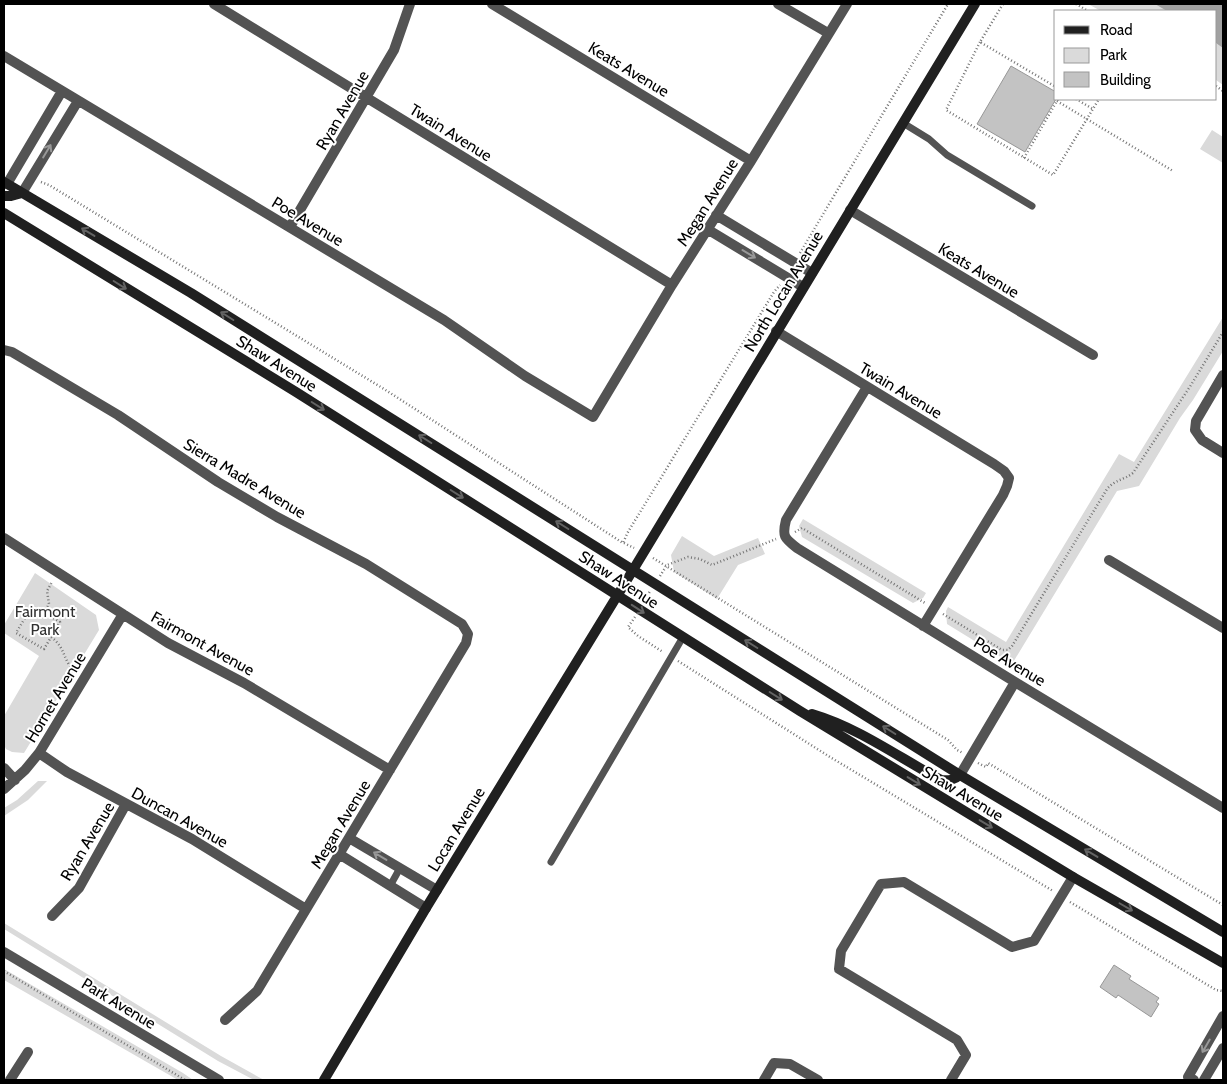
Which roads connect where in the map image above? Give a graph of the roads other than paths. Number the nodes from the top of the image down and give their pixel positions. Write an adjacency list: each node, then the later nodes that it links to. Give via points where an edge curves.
1 (214, 4): 10 (street, Twain Avenue)
2 (410, 4): 10 (street, Ryan Avenue, via 394,50)
3 (492, 4): 13 (street, Keats Avenue)
4 (778, 4): 7 (street)
5 (847, 4): 7 (street, Megan Avenue)
6 (975, 4): 12 (main road, North Locan Avenue)
7 (828, 33): 13 (street, Megan Avenue)
8 (4, 56): 9 (street, Poe Avenue)
9 (62, 91): 11 (street, Poe Avenue); 14 (street)
10 (367, 98): 21 (street, Ryan Avenue); 24 (street, Twain Avenue)
11 (78, 100): 15 (street, one-way to 11); 21 (street, Poe Avenue)
12 (903, 124): 17 (lane, via 947,155); 18 (main road, North Locan Avenue)
13 (751, 161): 20 (street, Megan Avenue)
14 (5, 183): 15 (main road, Shaw Avenue)
15 (22, 193): 16 (main road); 35 (main road, Shaw Avenue, one-way to 15, via 191,293)
16 (4, 196)
17 (1032, 206)
18 (850, 210): 23 (main road, North Locan Avenue); 28 (street, Keats Avenue)
19 (4, 213): 36 (main road, Shaw Avenue, one-way to 36, via 296,392)
20 (716, 215): 22 (street, Megan Avenue); 23 (street)
21 (290, 227): 31 (street, Poe Avenue, via 444,320 525,376)
22 (707, 229): 24 (street, Megan Avenue); 25 (street, one-way to 25)
23 (812, 272): 25 (main road, North Locan Avenue)
24 (672, 285): 31 (street, Megan Avenue)
25 (803, 287): 26 (main road, North Locan Avenue)
26 (776, 331): 30 (street, Twain Avenue); 35 (main road, North Locan Avenue)
27 (4, 350): 40 (street, Sierra Madre Avenue, via 118,415 218,482 366,564 462,624)
28 (1093, 355)
29 (1223, 375): 32 (street, via 1196,421 1195,430 1202,440)
30 (867, 387): 38 (street, Poe Avenue, via 786,520 784,536 797,548); 38 (street, Twain Avenue, via 994,464 1009,478 1003,495)
31 (593, 417)
32 (1223, 452)
33 (4, 538): 37 (street, Fairmont Avenue)
34 (1109, 560): 39 (street)
35 (633, 570): 36 (main road, North Locan Avenue); 47 (main road, Shaw Avenue, one-way to 35)
36 (617, 595): 41 (main road, Shaw Avenue, one-way to 41); 58 (main road, Locan Avenue)
37 (123, 614): 44 (street, Hornet Avenue); 46 (street, Fairmont Avenue)
38 (923, 626): 42 (street, Poe Avenue)
39 (1223, 628)
40 (468, 634): 46 (street, Megan Avenue, via 466,643)
41 (683, 637): 43 (main road, Shaw Avenue, one-way to 43); 54 (lane)
42 (1015, 682): 47 (street); 51 (street, Poe Avenue)
43 (800, 711): 47 (main road, via 852,728 941,780 948,781); 56 (main road, Shaw Avenue, one-way to 56)
44 (39, 753): 48 (street, Hornet Avenue); 50 (street, Duncan Avenue)
45 (4, 768): 48 (street)
46 (390, 770): 52 (street, Megan Avenue)
47 (960, 775): 62 (main road, Shaw Avenue, one-way to 47)
48 (14, 780): 49 (street, Hornet Avenue)
49 (4, 789)
50 (126, 804): 60 (street, Duncan Avenue, via 192,839); 61 (street, Ryan Avenue, via 78,888)
51 (1223, 808)
52 (349, 838): 53 (street, Megan Avenue); 55 (street, one-way to 52)
53 (340, 854): 57 (street); 60 (street, Megan Avenue)
54 (551, 862)
55 (400, 868): 57 (lane); 58 (street)
56 (1073, 877): 64 (main road, Shaw Avenue, one-way to 64); 75 (street, via 1034,941 1012,946 904,882 881,884 841,951 839,969 957,1040 966,1055)
57 (390, 886): 59 (street)
58 (437, 890): 59 (main road, Locan Avenue)
59 (426, 908): 72 (main road, Locan Avenue)
60 (306, 909): 66 (street, Megan Avenue, via 257,991)
61 (52, 916)
62 (1223, 932)
63 (4, 952): 71 (street, Park Avenue)
64 (1223, 963)
65 (1223, 1016): 69 (street, one-way to 69)
66 (225, 1020)
67 (1223, 1048): 76 (street)
68 (28, 1052): 70 (street)
69 (1191, 1078)
70 (10, 1080)
71 (220, 1080)
72 (324, 1080)
73 (764, 1080): 74 (street, via 774,1063 790,1064)
74 (818, 1080)
75 (951, 1080)
76 (1204, 1080)

